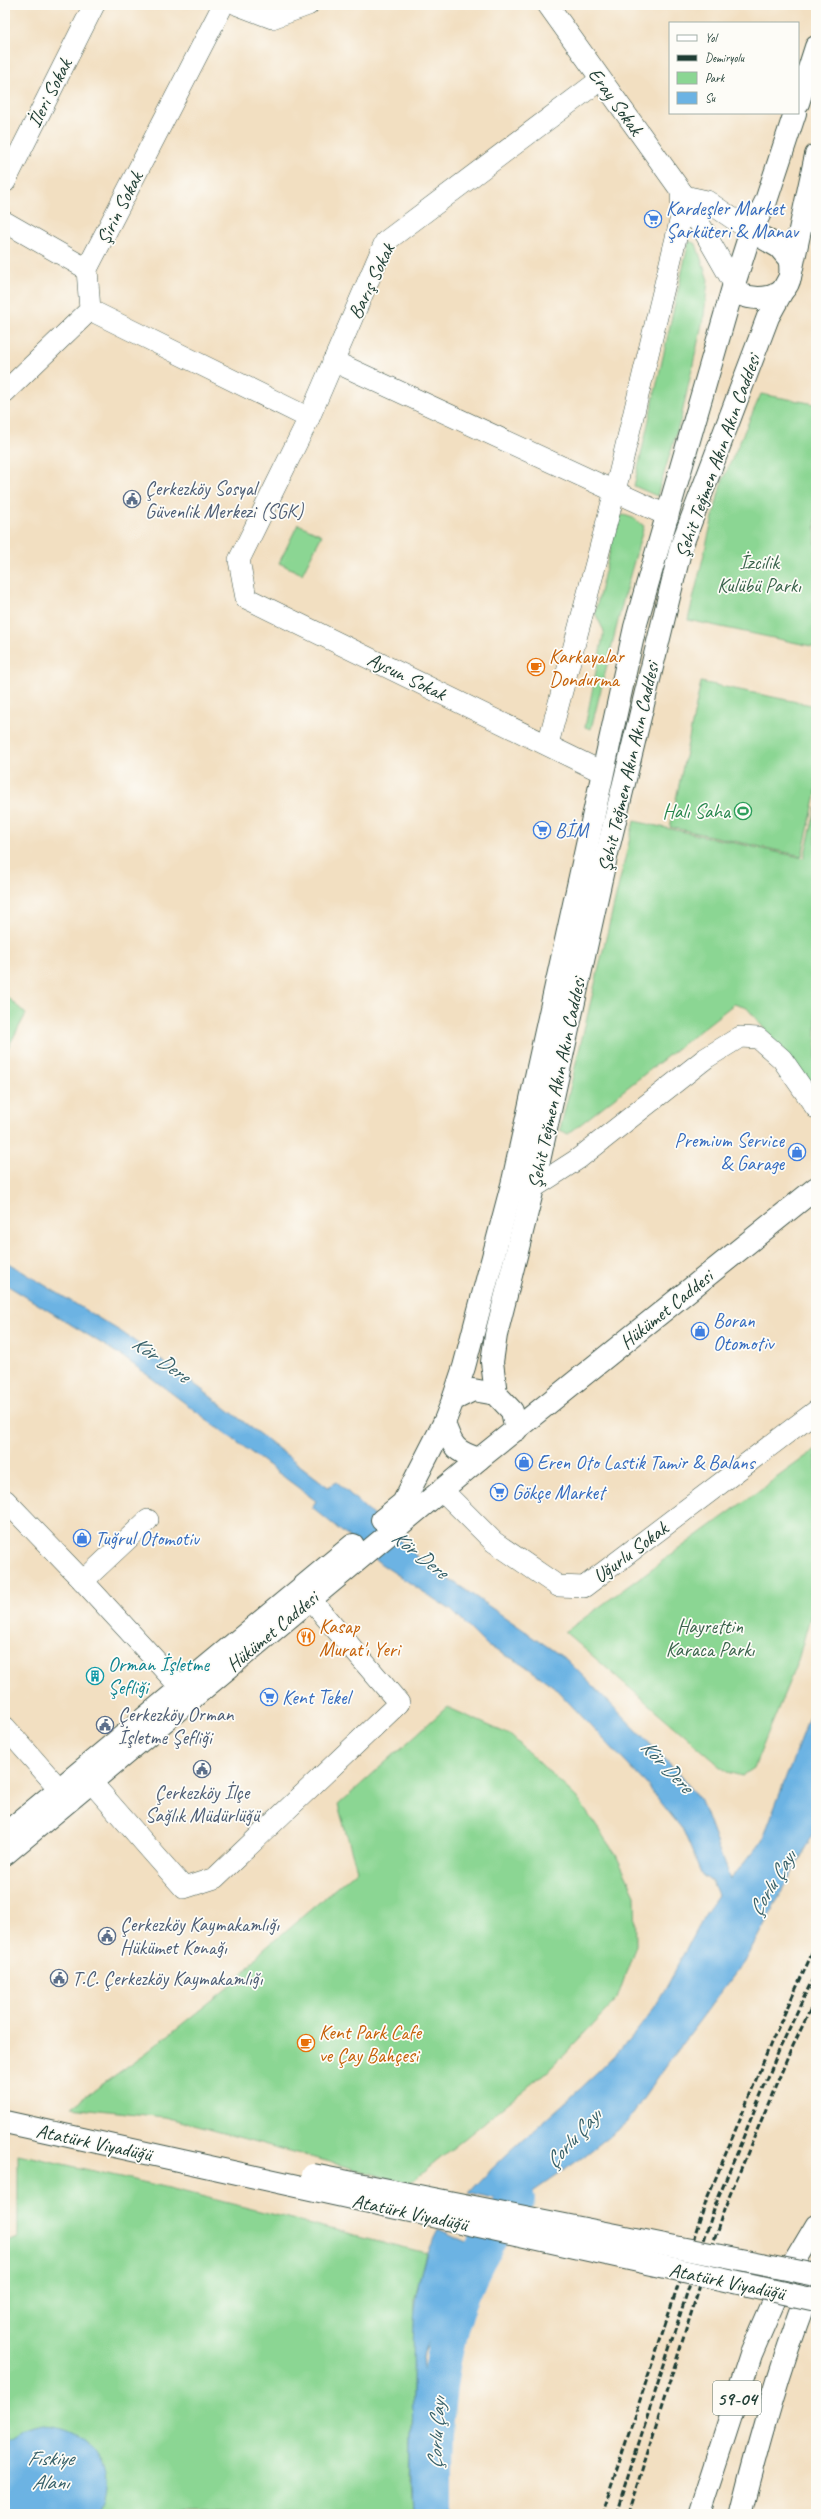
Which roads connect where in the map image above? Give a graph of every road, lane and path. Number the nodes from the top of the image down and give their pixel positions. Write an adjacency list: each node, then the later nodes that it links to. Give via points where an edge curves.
1 (94, 5): 11 (street, İleri Sokak)
2 (223, 5): 15 (street, Şirin Sokak)
3 (238, 5): 4 (street, via 272,18)
4 (308, 5)
5 (548, 5): 7 (street, Eray Sokak)
6 (816, 47): 8 (main road)
7 (600, 80): 12 (street, Eray Sokak); 19 (street, Barış Sokak, via 385,242)
8 (799, 100)
9 (795, 114): 14 (main road, via 766,201)
10 (816, 155): 16 (main road, Şehit Teğmen Akın Akın Caddesi)
11 (5, 182)
12 (682, 193): 14 (street, via 706,201); 17 (street, Eray Sokak); 22 (street, via 682,213)
13 (5, 222): 15 (street)
14 (751, 231): 16 (main road, via 779,247 790,260); 17 (main road, Şehit Teğmen Akın Akın Caddesi)
15 (87, 269): 18 (street)
16 (790, 277): 17 (main road, via 784,288 763,299 750,299 739,294); 28 (main road, Şehit Teğmen Akın Akın Caddesi, via 768,317 681,547 603,870)
17 (734, 284): 23 (main road, Şehit Teğmen Akın Akın Caddesi)
18 (90, 310): 20 (street); 21 (street)
19 (333, 361): 21 (street, Barış Sokak); 22 (street)
20 (5, 392)
21 (309, 418): 24 (street, Barış Sokak)
22 (615, 491): 23 (street); 25 (street)
23 (668, 516): 26 (main road, Şehit Teğmen Akın Akın Caddesi, via 635,627)
24 (239, 560): 25 (street, Aysun Sokak, via 246,598)
25 (548, 744): 26 (street, Aysun Sokak)
26 (602, 772): 31 (main road, Şehit Teğmen Akın Akın Caddesi, via 513,1181)
27 (816, 1108): 28 (street, via 782,1059 758,1038 740,1037 706,1058 578,1159)
28 (533, 1188): 30 (main road, Şehit Teğmen Akın Akın Caddesi, via 496,1335 492,1362)
29 (816, 1188): 32 (main road, Hükümet Caddesi)
30 (499, 1398): 31 (main road, via 473,1390); 32 (main road, via 532,1406); 35 (main road, via 512,1412)
31 (453, 1400): 34 (main road)
32 (550, 1402): 35 (main road, Hükümet Caddesi)
33 (816, 1411): 37 (street, Uğurlu Sokak, via 584,1587 558,1586 494,1542)
34 (444, 1423): 36 (main road, via 455,1446 463,1454); 39 (main road)
35 (516, 1430): 36 (main road)
36 (479, 1459): 37 (main road)
37 (443, 1491): 39 (main road)
38 (5, 1500): 42 (street)
39 (408, 1508): 41 (main road)
40 (148, 1520): 42 (street)
41 (332, 1572): 43 (main road, Hükümet Caddesi); 44 (main road, Hükümet Caddesi)
42 (83, 1581): 44 (street)
43 (310, 1599): 44 (main road, Hükümet Caddesi); 47 (street, via 399,1703 214,1878 184,1888)
44 (186, 1693): 46 (main road, Hükümet Caddesi); 47 (main road, Hükümet Caddesi)
45 (5, 1727): 48 (street)
46 (102, 1753): 47 (main road, via 87,1774); 48 (main road, Hükümet Caddesi)
47 (92, 1783): 48 (main road, Hükümet Caddesi)
48 (65, 1791): 49 (main road, Hükümet Caddesi); 50 (main road, Hükümet Caddesi)
49 (5, 1834)
50 (5, 1854)
51 (8, 2117): 53 (main road, Atatürk Viyadüğü, bridge)
52 (816, 2226): 54 (main road, 59-04, via 781,2285 751,2354)
53 (815, 2284): 55 (main road, 59-04, via 784,2355)
54 (699, 2514)
55 (741, 2514)

